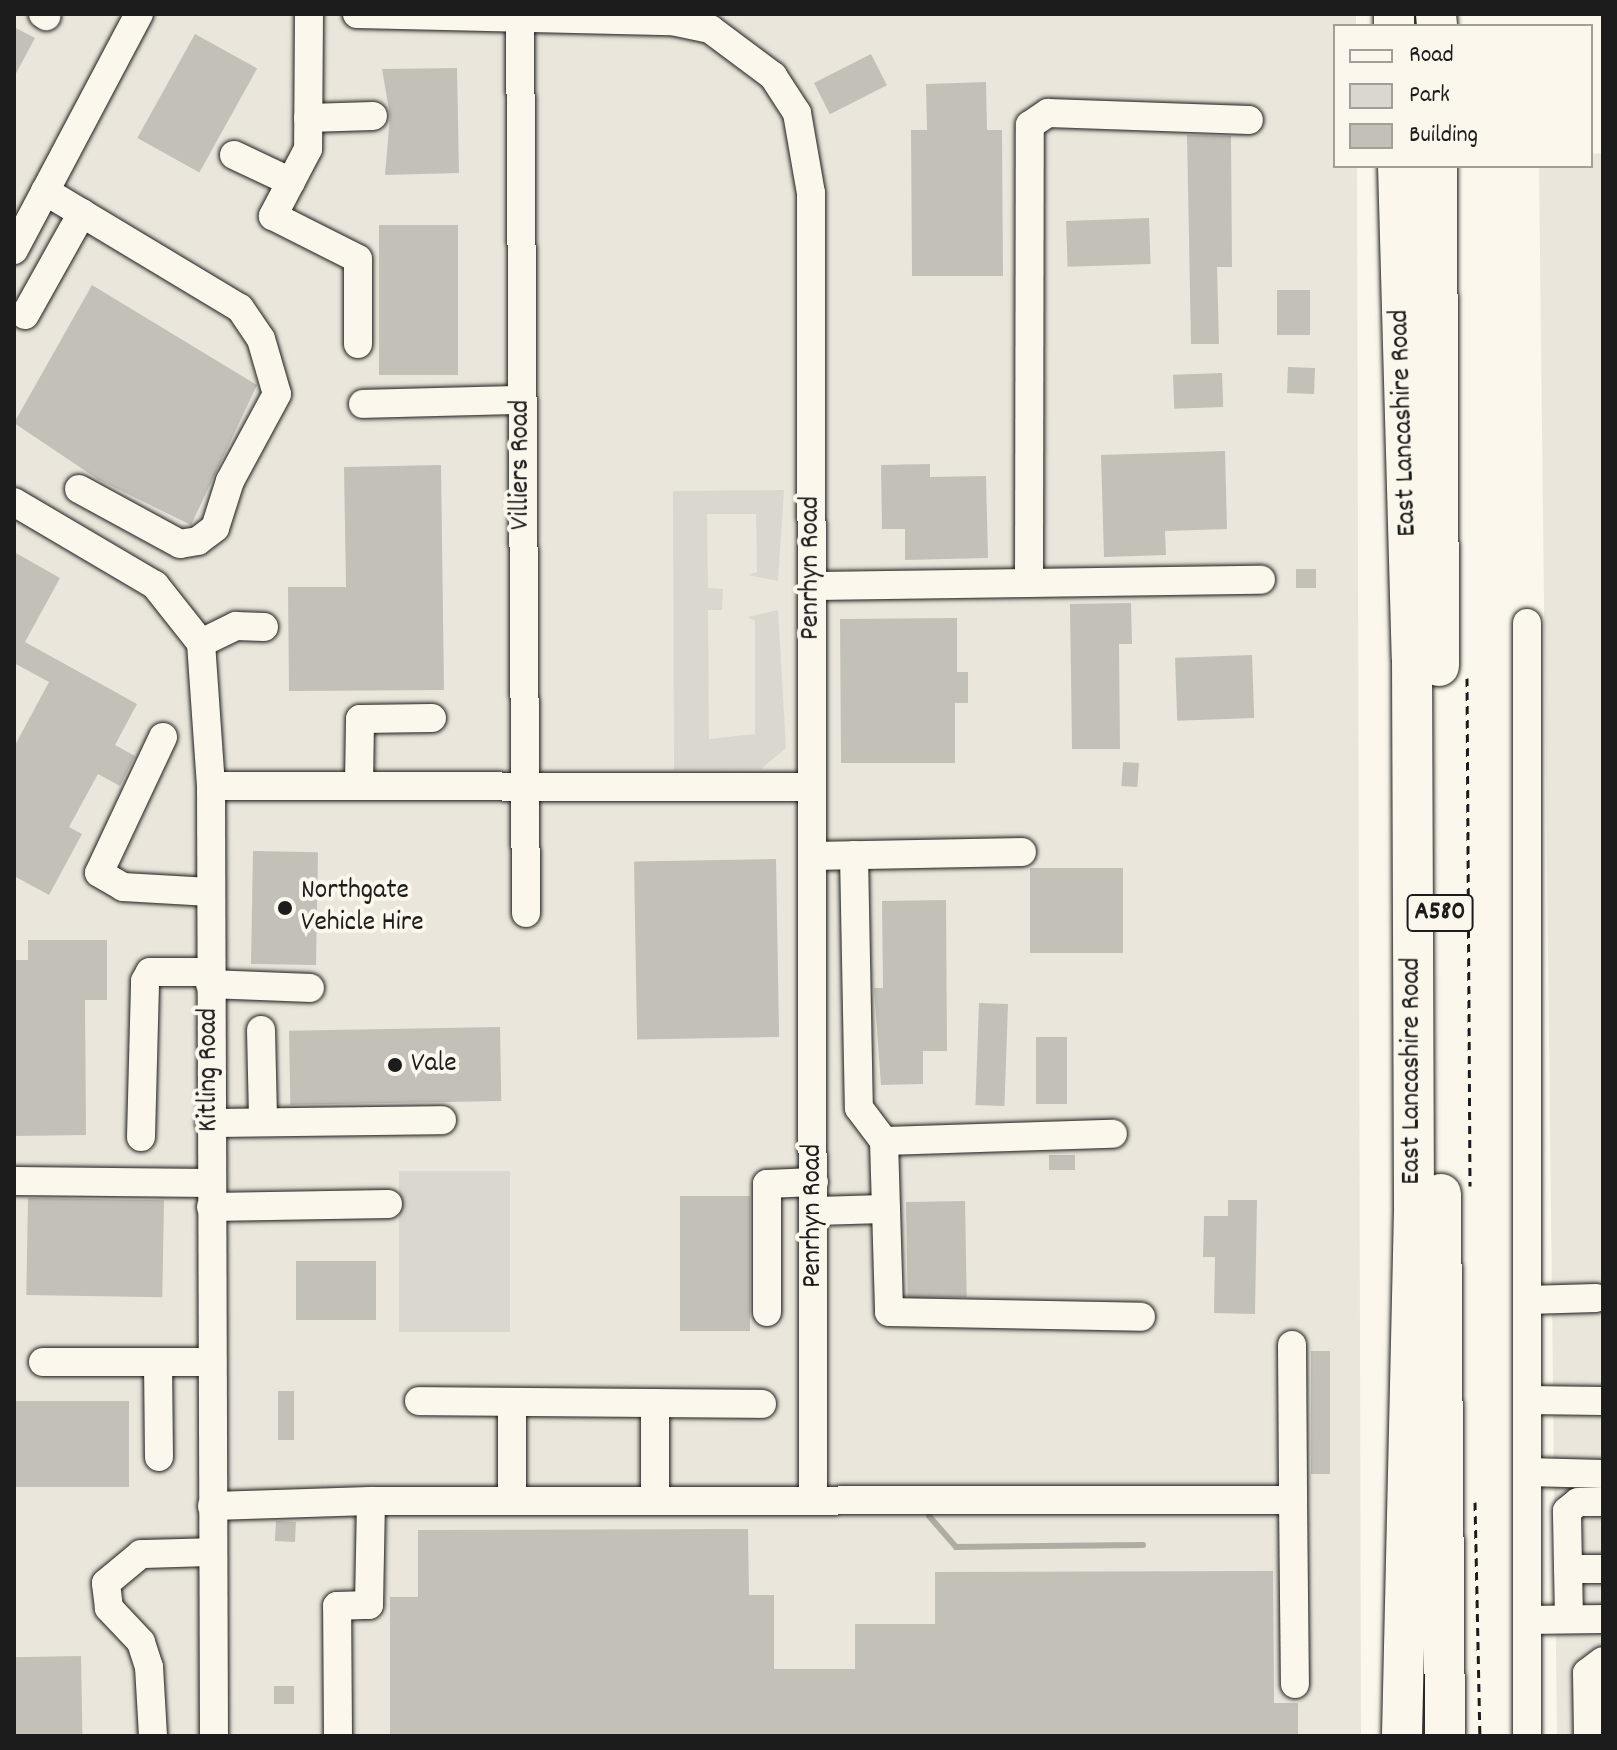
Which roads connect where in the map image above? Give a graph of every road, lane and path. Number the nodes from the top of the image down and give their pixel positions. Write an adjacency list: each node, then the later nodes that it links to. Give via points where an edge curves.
1 (139, 14): 13 (street)
2 (309, 14): 7 (street)
3 (357, 14): 4 (street, Penrhyn Road)
4 (520, 17): 5 (street, Penrhyn Road); 18 (street, Villiers Road)
5 (612, 17): 24 (street, Penrhyn Road, via 710,29 773,76 797,113 811,193)
6 (373, 116): 7 (street)
7 (308, 118): 12 (street, via 308,149)
8 (1249, 120): 23 (street, via 1048,113 1030,125)
9 (234, 155): 12 (street)
10 (1398, 168): 93 (highway, East Lancashire Road / A580, via 1412,658 1414,1195)
11 (1437, 168): 87 (highway, East Lancashire Road / A580)
12 (291, 182): 17 (street, via 273,216 358,259)
13 (45, 191): 14 (street); 15 (street)
14 (82, 213): 16 (street); 20 (street, via 240,308 261,339 277,394 230,481 215,528 198,541 180,544)
15 (14, 250)
16 (25, 315)
17 (358, 344)
18 (521, 400): 19 (street); 33 (street, Villiers Road)
19 (363, 404)
20 (79, 489)
21 (14, 502): 27 (street, via 155,585)
22 (1261, 580): 23 (street)
23 (1029, 583): 24 (street)
24 (813, 586): 34 (street, Penrhyn Road)
25 (1527, 623): 57 (street)
26 (264, 627): 27 (street, via 236,626)
27 (201, 643): 32 (street, Kitling Road)
28 (1467, 661): 52 (path)
29 (432, 718): 31 (street, via 360,719)
30 (163, 737): 38 (street, via 99,873 123,887)
31 (359, 785): 32 (street); 33 (street)
32 (211, 786): 38 (street, Kitling Road)
33 (524, 787): 34 (street); 39 (street, Villiers Road)
34 (812, 787): 37 (street, Penrhyn Road)
35 (1022, 852): 36 (street)
36 (854, 855): 37 (street); 48 (street, via 859,1108)
37 (813, 856): 50 (street, Penrhyn Road)
38 (210, 892): 40 (street, Kitling Road)
39 (526, 913)
40 (209, 978): 41 (street); 45 (street, Kitling Road); 47 (street, via 150,972 145,981)
41 (310, 988)
42 (261, 1030): 43 (street)
43 (263, 1119): 44 (street); 45 (street)
44 (442, 1120)
45 (210, 1123): 51 (street, Kitling Road)
46 (1113, 1134): 48 (street)
47 (141, 1137)
48 (884, 1141): 54 (street)
49 (14, 1181): 51 (street)
50 (814, 1182): 55 (street, Penrhyn Road); 58 (street, via 767,1184)
51 (210, 1195): 53 (street); 63 (street, Kitling Road)
52 (1470, 1196)
53 (388, 1204)
54 (886, 1209): 55 (street); 59 (street, via 889,1312)
55 (814, 1211): 78 (street, Penrhyn Road)
56 (1596, 1298): 57 (street)
57 (1527, 1300): 64 (street)
58 (767, 1312)
59 (1141, 1317)
60 (1292, 1345): 76 (street)
61 (43, 1362): 62 (street)
62 (158, 1362): 63 (street); 70 (street)
63 (211, 1362): 80 (street, Kitling Road)
64 (1527, 1400): 66 (street); 71 (street)
65 (419, 1401): 67 (street)
66 (1603, 1401)
67 (512, 1402): 68 (street); 74 (street)
68 (655, 1403): 69 (street); 75 (street)
69 (762, 1404)
70 (159, 1457)
71 (1527, 1472): 72 (street); 86 (street)
72 (1603, 1474)
73 (1475, 1498): 96 (path)
74 (512, 1500): 75 (street); 77 (street)
75 (655, 1500): 78 (street)
76 (1293, 1500): 78 (street); 89 (street)
77 (371, 1501): 80 (street); 92 (street, via 369,1605 337,1606)
78 (813, 1501)
79 (1603, 1502): 82 (street, via 1570,1505)
80 (212, 1506): 81 (street, Kitling Road)
81 (212, 1552): 90 (street, via 141,1554 106,1583 109,1608 141,1642 149,1667); 91 (street, Kitling Road)
82 (1568, 1569): 83 (street); 84 (street)
83 (1603, 1569)
84 (1569, 1619): 85 (street); 86 (street)
85 (1603, 1619)
86 (1527, 1620): 97 (street)
87 (1444, 1661): 94 (street); 95 (highway, East Lancashire Road / A580)
88 (1603, 1661): 98 (street, via 1587,1673)
89 (1295, 1684)
90 (153, 1736)
91 (214, 1736)
92 (338, 1736)
93 (1402, 1736)
94 (1430, 1736)
95 (1445, 1736)
96 (1480, 1736)
97 (1527, 1736)
98 (1588, 1736)

